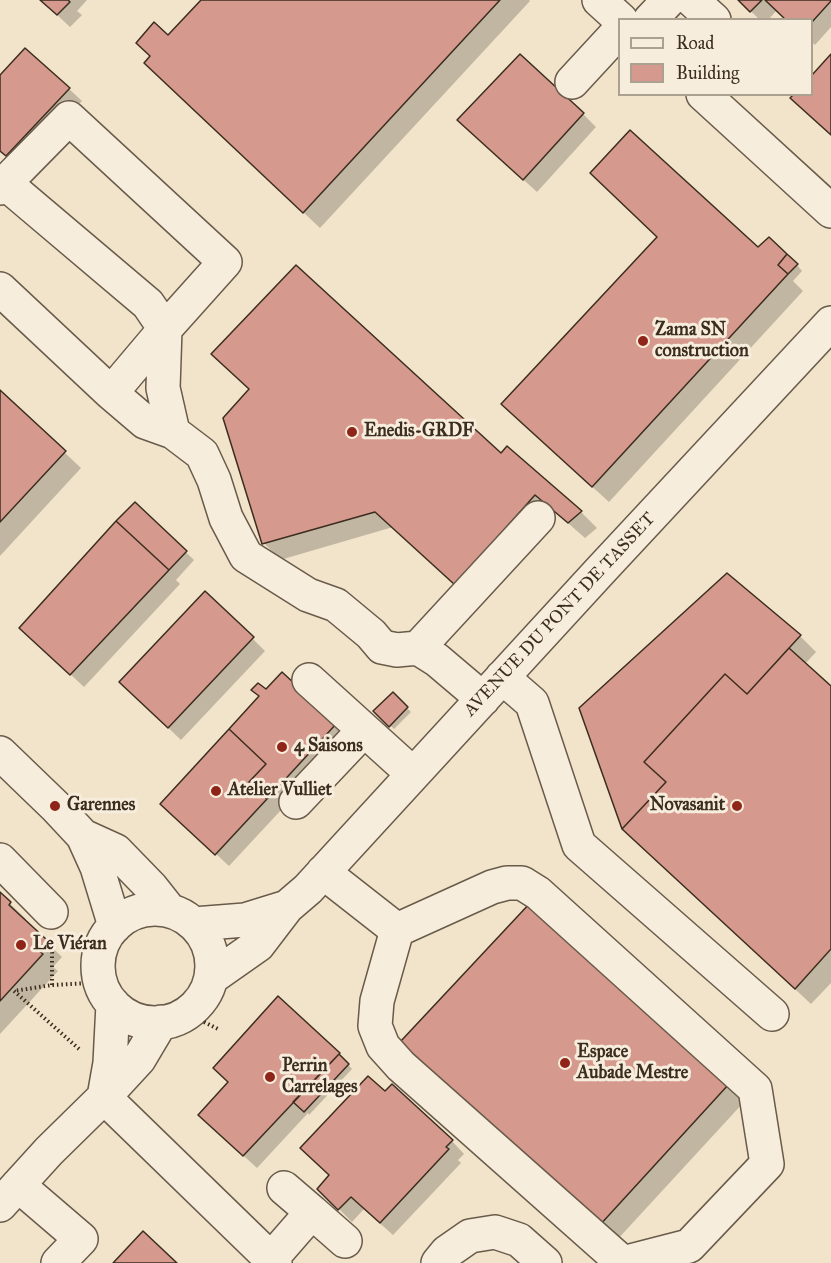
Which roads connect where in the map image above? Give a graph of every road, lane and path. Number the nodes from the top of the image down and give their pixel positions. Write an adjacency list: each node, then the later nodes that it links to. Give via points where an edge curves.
1 (599, 0): 4 (street)
2 (669, 0): 5 (street)
3 (692, 0): 6 (street)
4 (619, 18)
5 (652, 18)
6 (712, 18)
7 (618, 32): 8 (street)
8 (572, 82)
9 (706, 96): 11 (street)
10 (2, 186): 14 (street, via 148,304); 14 (street, via 69,118 225,262)
11 (831, 211)
12 (0, 290): 15 (street)
13 (831, 323): 20 (street, AVENUE DU PONT DE TASSET)
14 (165, 329): 15 (street); 16 (street, via 163,388)
15 (111, 393): 16 (street, via 145,422)
16 (173, 432): 18 (street, via 202,454 226,518 246,556 308,595 336,605 382,647)
17 (538, 518): 18 (street)
18 (418, 648): 20 (street)
19 (309, 680): 21 (street)
20 (492, 688): 23 (street, AVENUE DU PONT DE TASSET); 36 (street, via 532,703 579,845)
21 (364, 730): 23 (street); 24 (street)
22 (0, 753): 25 (street)
23 (413, 774): 27 (street, AVENUE DU PONT DE TASSET)
24 (297, 802)
25 (83, 836): 30 (street, via 116,851); 31 (street)
26 (0, 860): 29 (street)
27 (323, 872): 28 (street, AVENUE DU PONT DE TASSET); 32 (street)
28 (287, 907): 30 (street, AVENUE DU PONT DE TASSET, via 244,920); 33 (street, AVENUE DU PONT DE TASSET, via 258,945)
29 (51, 912): 34 (path)
30 (182, 918): 31 (street, via 155,909 141,911); 33 (street, via 203,936 210,949)
31 (115, 926): 35 (street, via 100,953 99,968)
32 (397, 930): 32 (street, via 377,1001 375,1026 383,1046 623,1263 689,1246 767,1164 755,1089 538,893 522,883 507,883)
33 (211, 978): 37 (street, via 198,1004)
34 (52, 985): 35 (path); 39 (path, via 14,991)
35 (107, 994): 37 (street, via 123,1013 135,1019 148,1022); 39 (street)
36 (772, 1014)
37 (174, 1018): 38 (path); 39 (street, via 139,1059)
38 (218, 1029)
39 (106, 1086): 41 (street); 44 (street)
40 (284, 1188): 42 (street)
41 (9, 1195): 45 (street, via 81,1239)
42 (312, 1212): 43 (street); 44 (street)
43 (345, 1241)
44 (273, 1261)
45 (58, 1263)
46 (438, 1263): 47 (street, via 470,1236 495,1232 519,1240)
47 (545, 1263)

